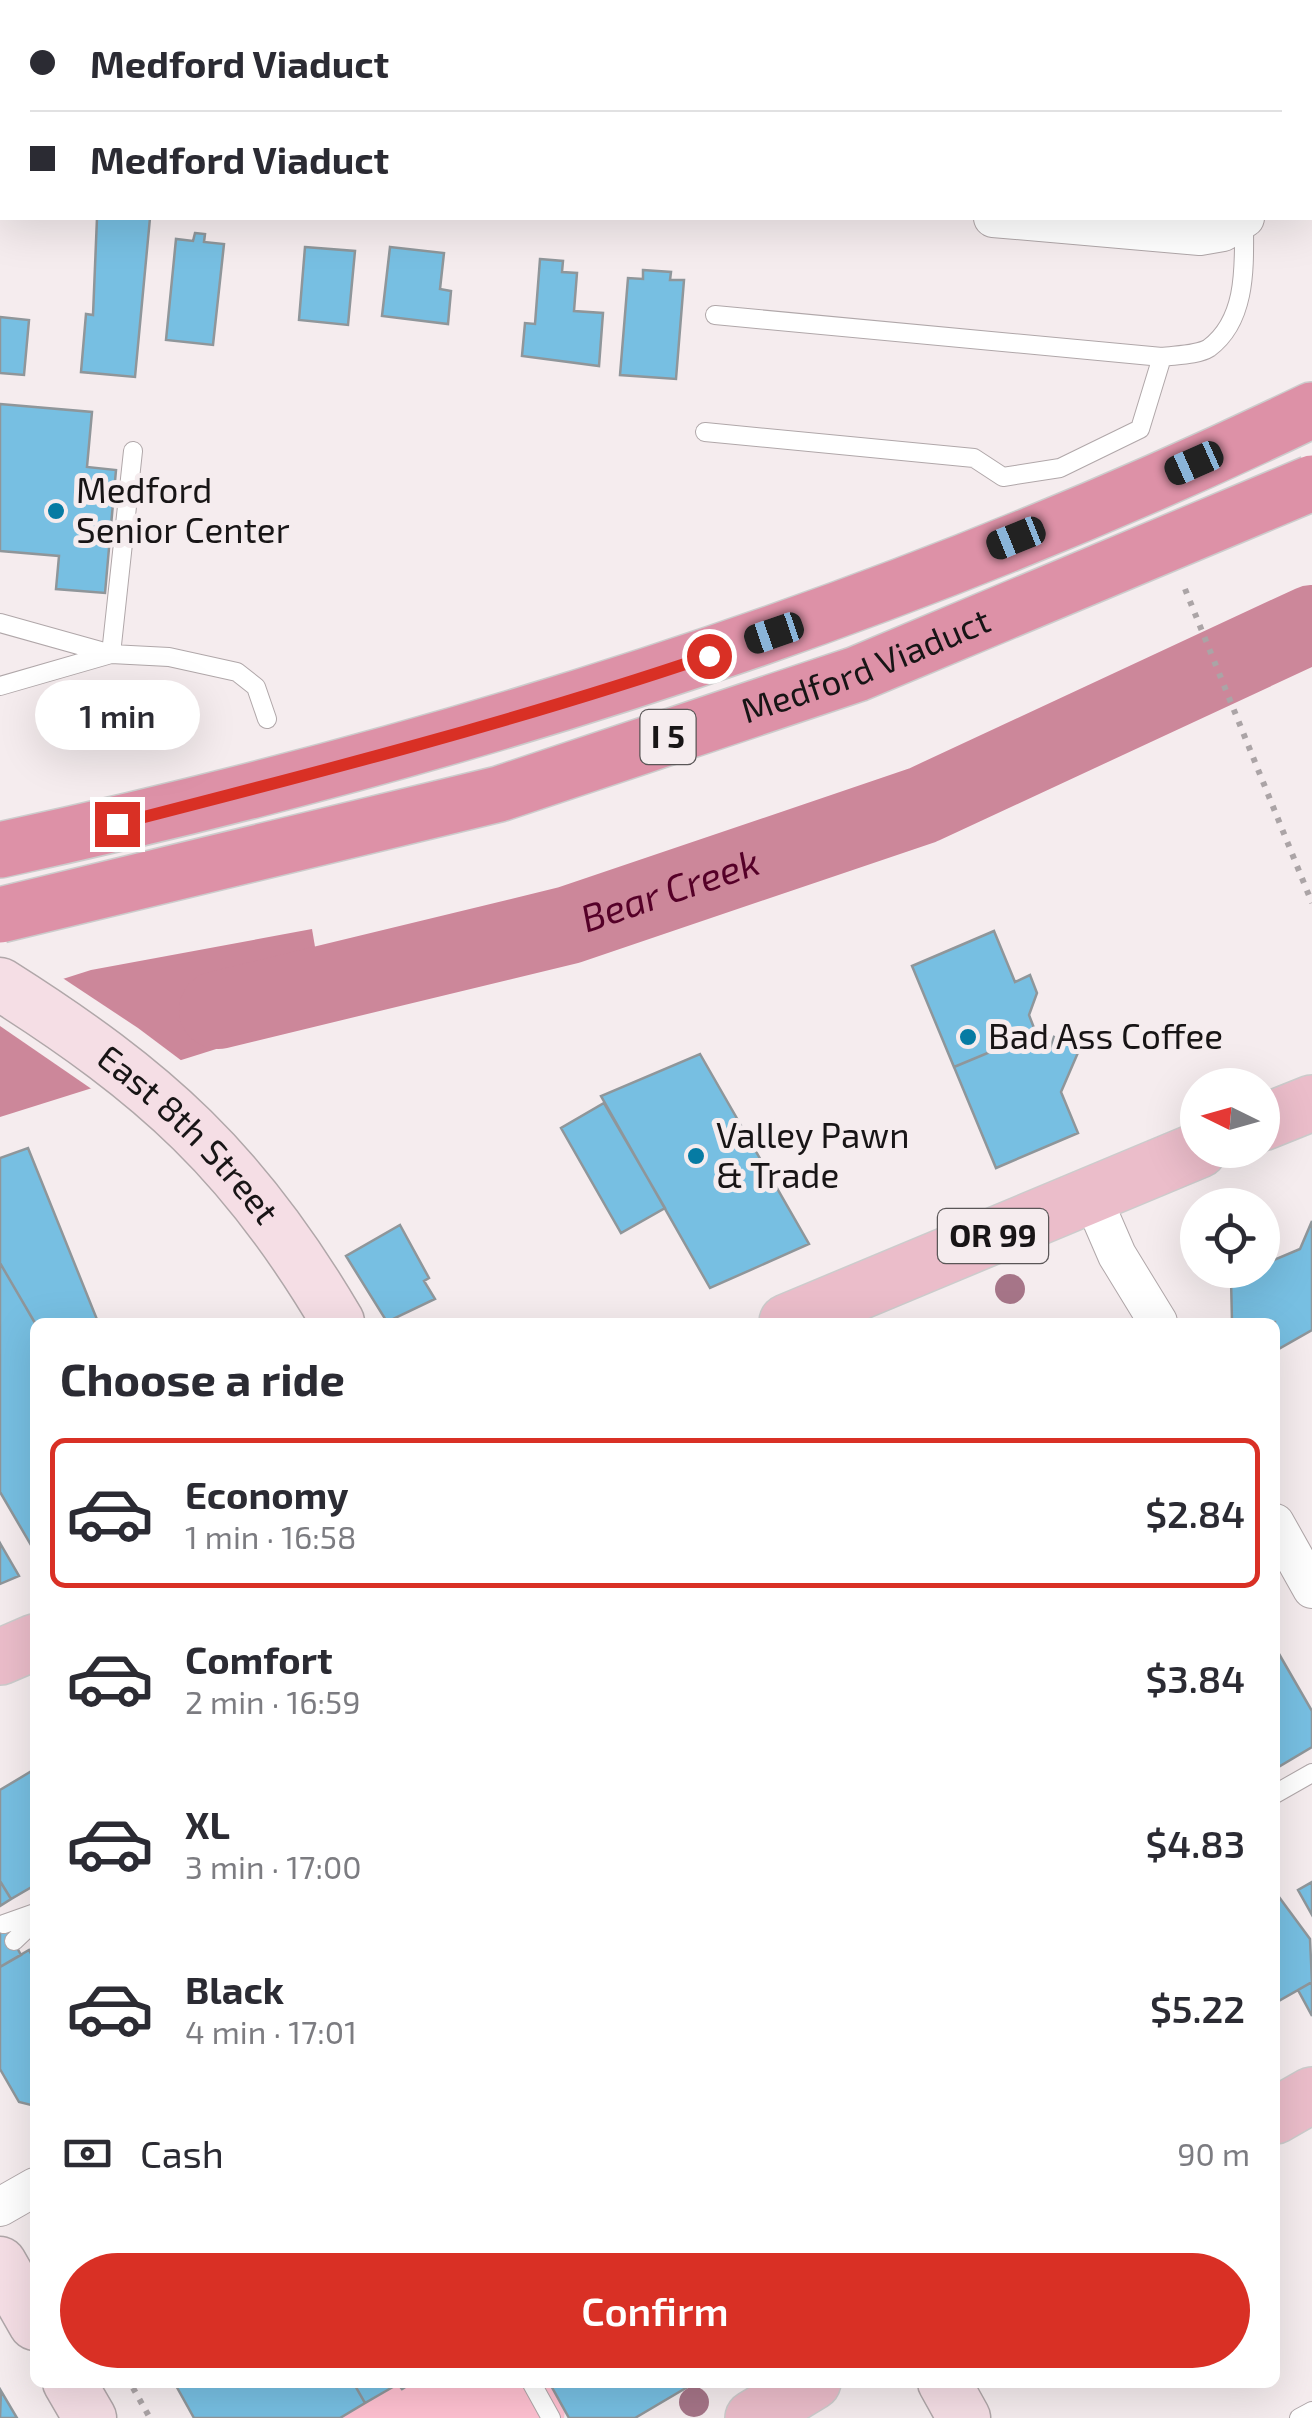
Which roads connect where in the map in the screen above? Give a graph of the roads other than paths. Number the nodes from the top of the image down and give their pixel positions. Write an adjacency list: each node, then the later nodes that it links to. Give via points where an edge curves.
1 (1016, 220): 2 (street, via 1200,236)
2 (1242, 220)
3 (1245, 220): 5 (lane, via 1244,281 1229,326 1206,350)
4 (715, 315): 5 (lane)
5 (1162, 357): 7 (lane, via 1140,429 1060,468 1003,477 974,458)
6 (1312, 410): 14 (highway, Medford Viaduct / I 5, via 840,610 611,689 339,768)
7 (705, 432)
8 (132, 450): 11 (lane)
9 (1312, 483): 15 (highway, Medford Viaduct / I 5, bridge, via 857,674 498,794)
10 (0, 623): 11 (lane)
11 (111, 654): 12 (lane); 13 (lane, via 169,657 237,672 256,687)
12 (0, 686)
13 (267, 719)
14 (0, 850)
15 (0, 915)
16 (0, 984): 21 (main road, East 8th Street, via 142,1082 216,1148 280,1228)
17 (1312, 1103): 18 (main road)
18 (1280, 1116)
19 (1180, 1158): 20 (main road, OR 99)
20 (1091, 1195): 22 (main road, OR 99); 23 (street)
21 (336, 1318)
22 (797, 1318)
23 (1156, 1318)
24 (1280, 1532): 25 (street)
25 (1312, 1589)
26 (30, 1644): 27 (main road)
27 (0, 1656)
28 (1312, 1772): 29 (lane)
29 (1280, 1791)
30 (30, 1915): 31 (lane)
31 (4, 1924)
32 (30, 1927): 33 (lane)
33 (14, 1941)
34 (1312, 2095): 35 (main road)
35 (1280, 2113)
36 (30, 2189): 37 (street)
37 (0, 2207)
38 (0, 2264): 39 (main road)
39 (30, 2315)
40 (72, 2388): 45 (main road)
41 (534, 2388): 46 (lane)
42 (803, 2388): 47 (main road)
43 (947, 2388): 48 (main road)
44 (1312, 2410): 49 (lane)
45 (90, 2418)
46 (551, 2418)
47 (753, 2418)
48 (964, 2418)
49 (1299, 2418)

